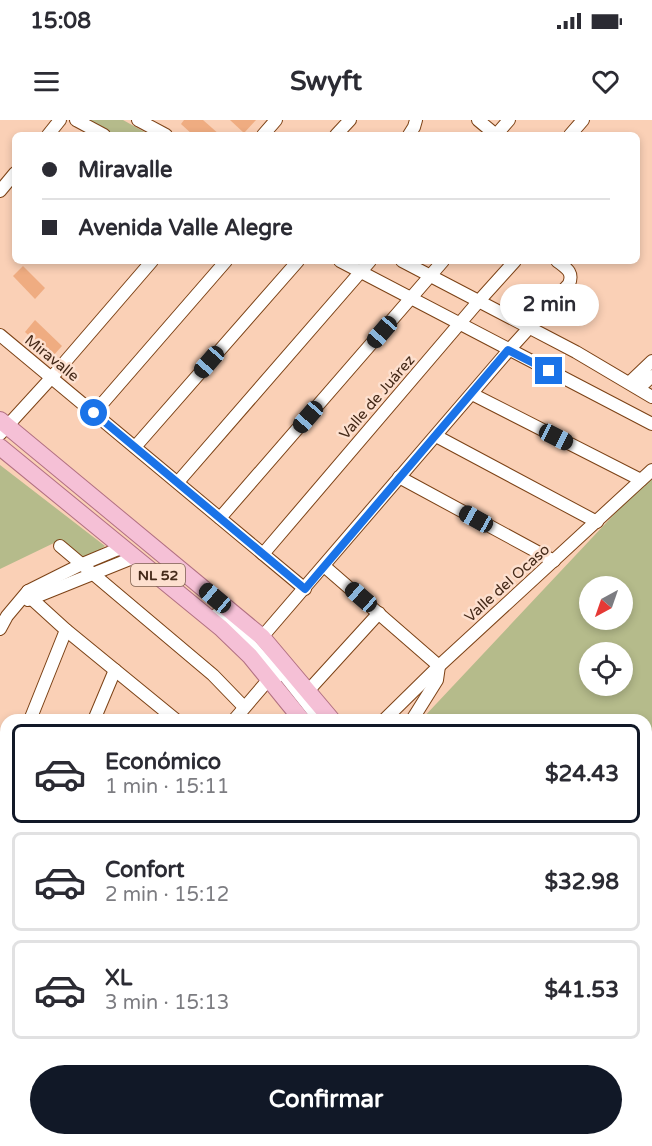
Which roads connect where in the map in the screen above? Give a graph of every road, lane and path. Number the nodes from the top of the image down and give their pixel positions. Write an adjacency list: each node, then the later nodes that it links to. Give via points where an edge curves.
1 (60, 120): 9 (street)
2 (76, 120): 10 (street)
3 (138, 120): 11 (street)
4 (276, 120): 12 (street)
5 (350, 120): 13 (street)
6 (478, 120): 14 (street)
7 (508, 120): 15 (street)
8 (583, 120): 16 (street)
9 (50, 132)
10 (98, 132)
11 (160, 132)
12 (265, 132)
13 (339, 132)
14 (492, 132)
15 (498, 132)
16 (573, 132)
17 (12, 177): 18 (street)
18 (0, 191)
19 (149, 264): 38 (street)
20 (223, 264): 42 (street)
21 (295, 264): 46 (street)
22 (345, 264): 28 (street)
23 (368, 264): 28 (street)
24 (408, 264): 29 (street)
25 (440, 264): 29 (street)
26 (512, 264): 31 (street, Valle de Juárez)
27 (561, 264): 33 (street, via 569,271 569,284)
28 (361, 273): 30 (street); 50 (street)
29 (430, 276): 30 (street); 31 (street)
30 (411, 299): 32 (street); 51 (street)
31 (478, 302): 32 (street, Valle de Juárez); 33 (street)
32 (459, 324): 35 (street); 55 (street, Valle de Juárez)
33 (529, 327): 35 (street); 39 (street)
34 (0, 335): 38 (street, Miravalle)
35 (508, 350): 40 (street); 43 (street)
36 (652, 361): 39 (street)
37 (652, 376): 39 (street)
38 (52, 378): 42 (street, Miravalle); 44 (street)
39 (635, 385): 41 (street)
40 (472, 394): 45 (street); 49 (street)
41 (652, 397)
42 (94, 413): 46 (street, Miravalle)
43 (652, 424)
44 (1, 432): 54 (main road, NL 52); 65 (main road, NL 52); 76 (street, via 239,632); 77 (street, via 245,631)
45 (436, 436): 48 (street); 52 (street)
46 (135, 447): 50 (street, Miravalle)
47 (652, 470): 49 (street, Valle del Ocaso)
48 (399, 477): 56 (street); 58 (street)
49 (641, 480): 52 (street, Valle del Ocaso)
50 (178, 482): 51 (street, Miravalle)
51 (220, 518): 55 (street, Miravalle)
52 (597, 522): 56 (street, Valle del Ocaso)
53 (60, 546): 57 (street)
54 (129, 552): 57 (street); 59 (street); 68 (main road, NL 52, via 221,628)
55 (263, 554): 60 (street, Miravalle)
56 (554, 561): 66 (street, Valle del Ocaso)
57 (80, 565): 59 (street); 61 (street)
58 (324, 566): 60 (street); 62 (street)
59 (92, 575): 61 (street); 70 (street, via 213,675)
60 (305, 589): 65 (street)
61 (31, 595): 63 (street, via 18,602); 64 (street)
62 (379, 613): 66 (street); 69 (street)
63 (0, 629)
64 (66, 630): 67 (street); 71 (street)
65 (262, 637): 69 (main road, NL 52)
66 (439, 666): 79 (street, Valle del Ocaso); 80 (street, via 437,680)
67 (115, 670): 72 (street); 73 (street)
68 (269, 679): 70 (street); 75 (main road, NL 52)
69 (307, 692): 78 (main road, NL 52)
70 (244, 707): 74 (street)
71 (32, 714)
72 (97, 714)
73 (159, 714)
74 (239, 714)
75 (297, 714)
76 (308, 714)
77 (315, 714)
78 (327, 714)
79 (390, 714)
80 (416, 714)

